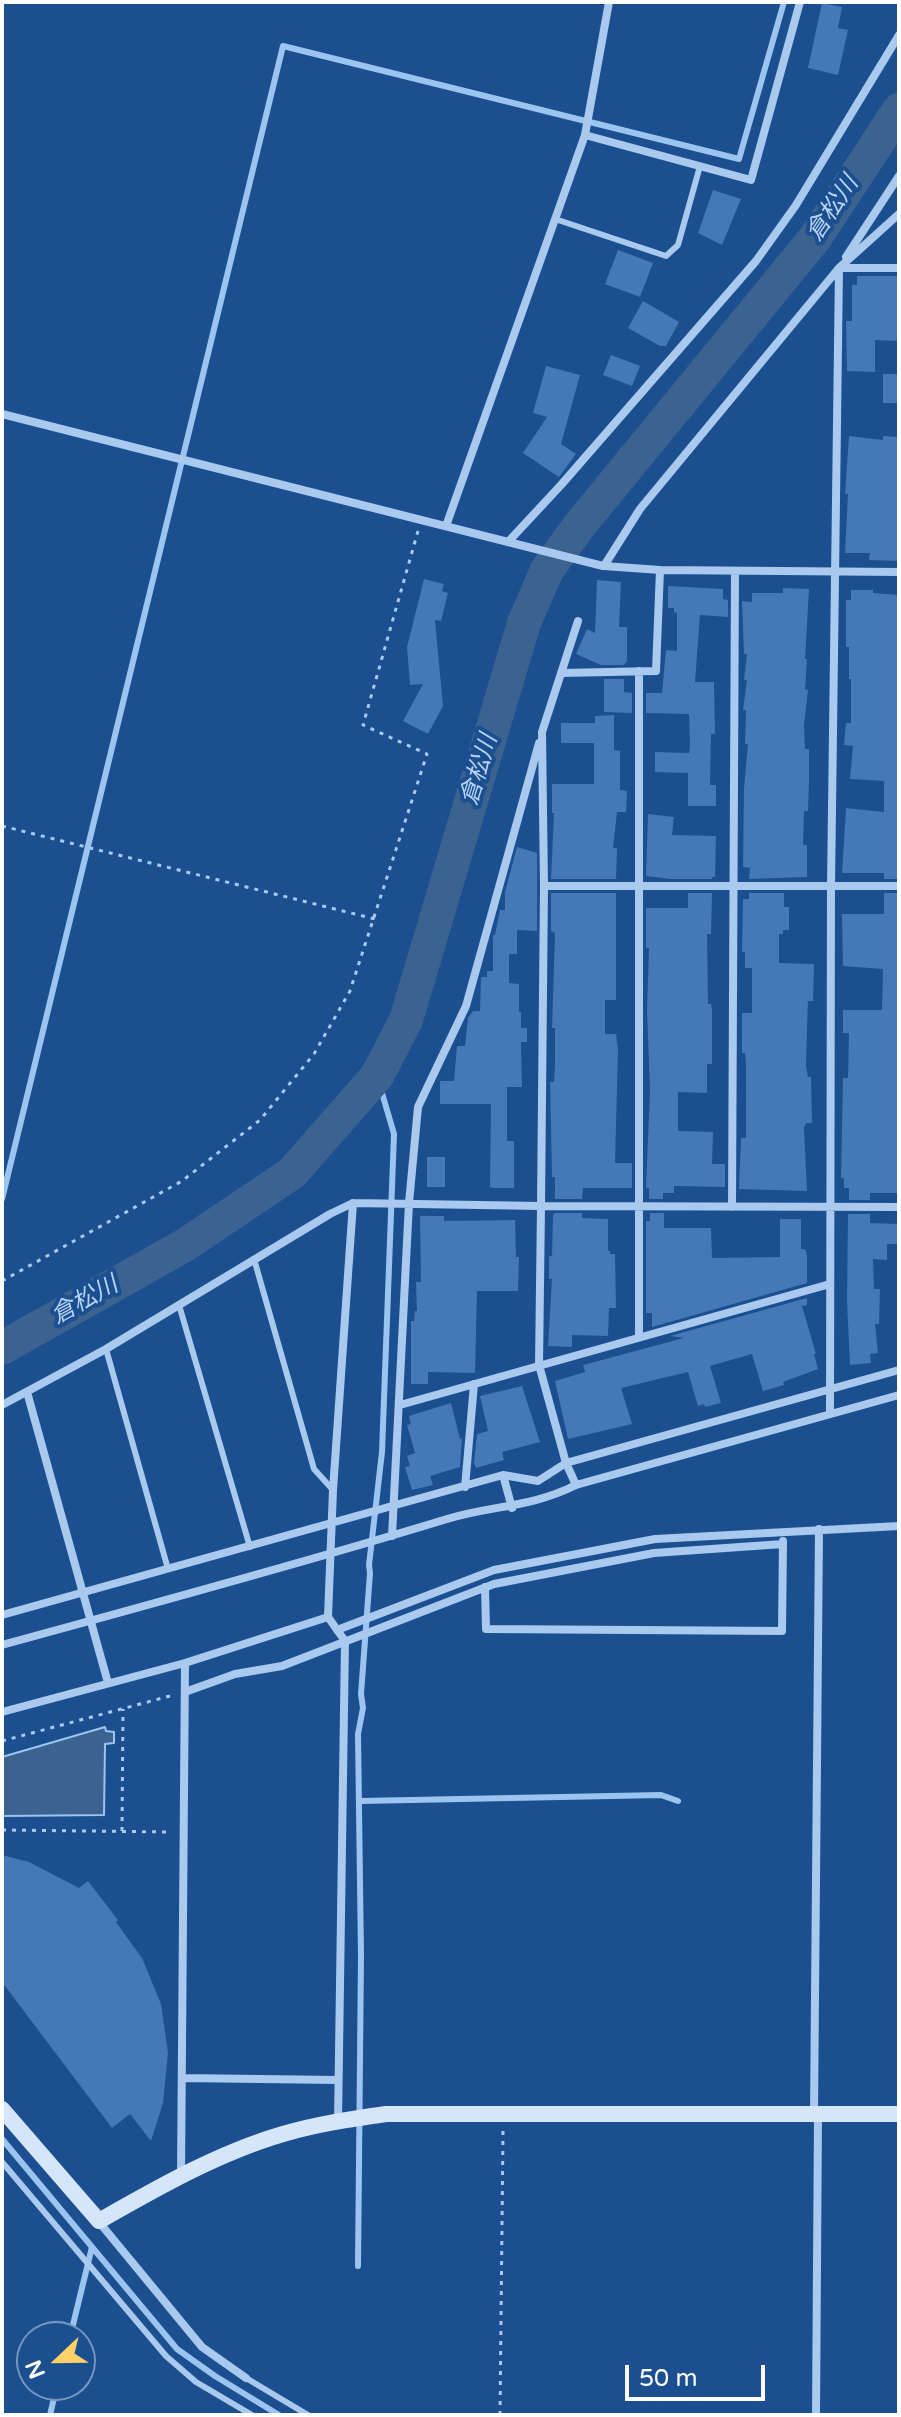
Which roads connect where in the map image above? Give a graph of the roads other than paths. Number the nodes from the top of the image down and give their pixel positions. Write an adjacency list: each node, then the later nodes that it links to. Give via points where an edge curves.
1 (609, 2): 4 (street)
2 (800, 2): 5 (street, via 751,180)
3 (899, 35): 13 (street, via 756,261)
4 (585, 135): 5 (street); 8 (street)
5 (700, 166): 8 (lane, via 678,245 666,256)
6 (899, 176): 9 (street)
7 (899, 214): 9 (street)
8 (555, 219): 12 (street)
9 (839, 268): 10 (street); 15 (street, via 640,509 604,566); 17 (street)
10 (899, 268)
11 (2, 414): 12 (street)
12 (446, 526): 13 (street)
13 (508, 542): 14 (street)
14 (603, 566)
15 (660, 570): 16 (street); 20 (street, via 656,671)
16 (735, 571): 17 (street); 25 (street)
17 (835, 572): 18 (street); 26 (street)
18 (899, 572)
19 (578, 621): 21 (street)
20 (639, 671): 21 (street); 24 (street)
21 (561, 673): 22 (street)
22 (542, 732): 23 (street); 29 (street, via 466,1006 418,1107)
23 (544, 886): 24 (street); 30 (street)
24 (640, 886): 25 (street); 31 (street)
25 (734, 886): 26 (street); 32 (street)
26 (831, 886): 27 (street); 33 (street)
27 (899, 886)
28 (353, 1203): 29 (street); 35 (street); 53 (street)
29 (409, 1203): 30 (street); 47 (street)
30 (541, 1206): 31 (street); 40 (street)
31 (638, 1206): 32 (street); 38 (street)
32 (732, 1207): 33 (street)
33 (830, 1207): 34 (street); 36 (street)
34 (899, 1207)
35 (254, 1259): 37 (street); 53 (lane, via 314,1469)
36 (830, 1284): 38 (street); 43 (street)
37 (179, 1305): 39 (street); 62 (lane)
38 (639, 1337): 40 (street)
39 (106, 1349): 44 (street); 64 (lane)
40 (539, 1365): 42 (street); 49 (street)
41 (899, 1370): 43 (street)
42 (474, 1384): 47 (street); 52 (street)
43 (830, 1389): 48 (street); 49 (street)
44 (27, 1392): 46 (street); 66 (street)
45 (899, 1395): 48 (street)
46 (2, 1405)
47 (400, 1405): 54 (street)
48 (830, 1414): 51 (street)
49 (566, 1463): 50 (street, via 538,1481); 51 (street)
50 (503, 1475): 52 (street); 55 (street)
51 (576, 1485): 55 (street)
52 (465, 1487): 54 (street)
53 (333, 1490): 56 (street)
54 (392, 1507): 56 (street); 60 (street)
55 (512, 1508): 60 (street, via 472,1512)
56 (332, 1524): 62 (street); 63 (street)
57 (899, 1526): 58 (street)
58 (819, 1529): 59 (street); 81 (street)
59 (783, 1532): 61 (street); 70 (street, via 655,1539 494,1570)
60 (392, 1536): 63 (street)
61 (783, 1544): 65 (street, via 654,1553); 65 (street, via 782,1631 486,1629)
62 (250, 1547): 64 (street)
63 (330, 1555): 68 (street); 69 (street)
64 (168, 1569): 66 (street)
65 (485, 1587): 71 (street)
66 (83, 1592): 67 (street); 69 (street)
67 (2, 1615)
68 (328, 1617): 70 (street); 73 (street)
69 (91, 1621): 72 (street); 74 (street)
70 (337, 1630): 71 (street)
71 (345, 1641): 75 (street, via 282,1666 235,1674); 78 (street)
72 (2, 1645)
73 (185, 1663): 74 (street); 75 (street)
74 (108, 1683): 76 (street)
75 (185, 1692): 77 (street)
76 (2, 1712)
77 (182, 2078): 78 (street); 84 (street)
78 (338, 2080): 82 (street)
79 (2, 2109): 85 (street)
80 (899, 2114): 81 (street)
81 (816, 2115): 82 (street, via 503,2112 386,2114); 89 (street)
82 (338, 2121): 84 (street, via 280,2135)
83 (2, 2162): 87 (lane, via 166,2356 196,2382)
84 (181, 2175): 85 (street)
85 (99, 2221): 86 (street, via 202,2347)
86 (246, 2378): 88 (lane)
87 (252, 2415)
88 (308, 2415)
89 (816, 2415)

